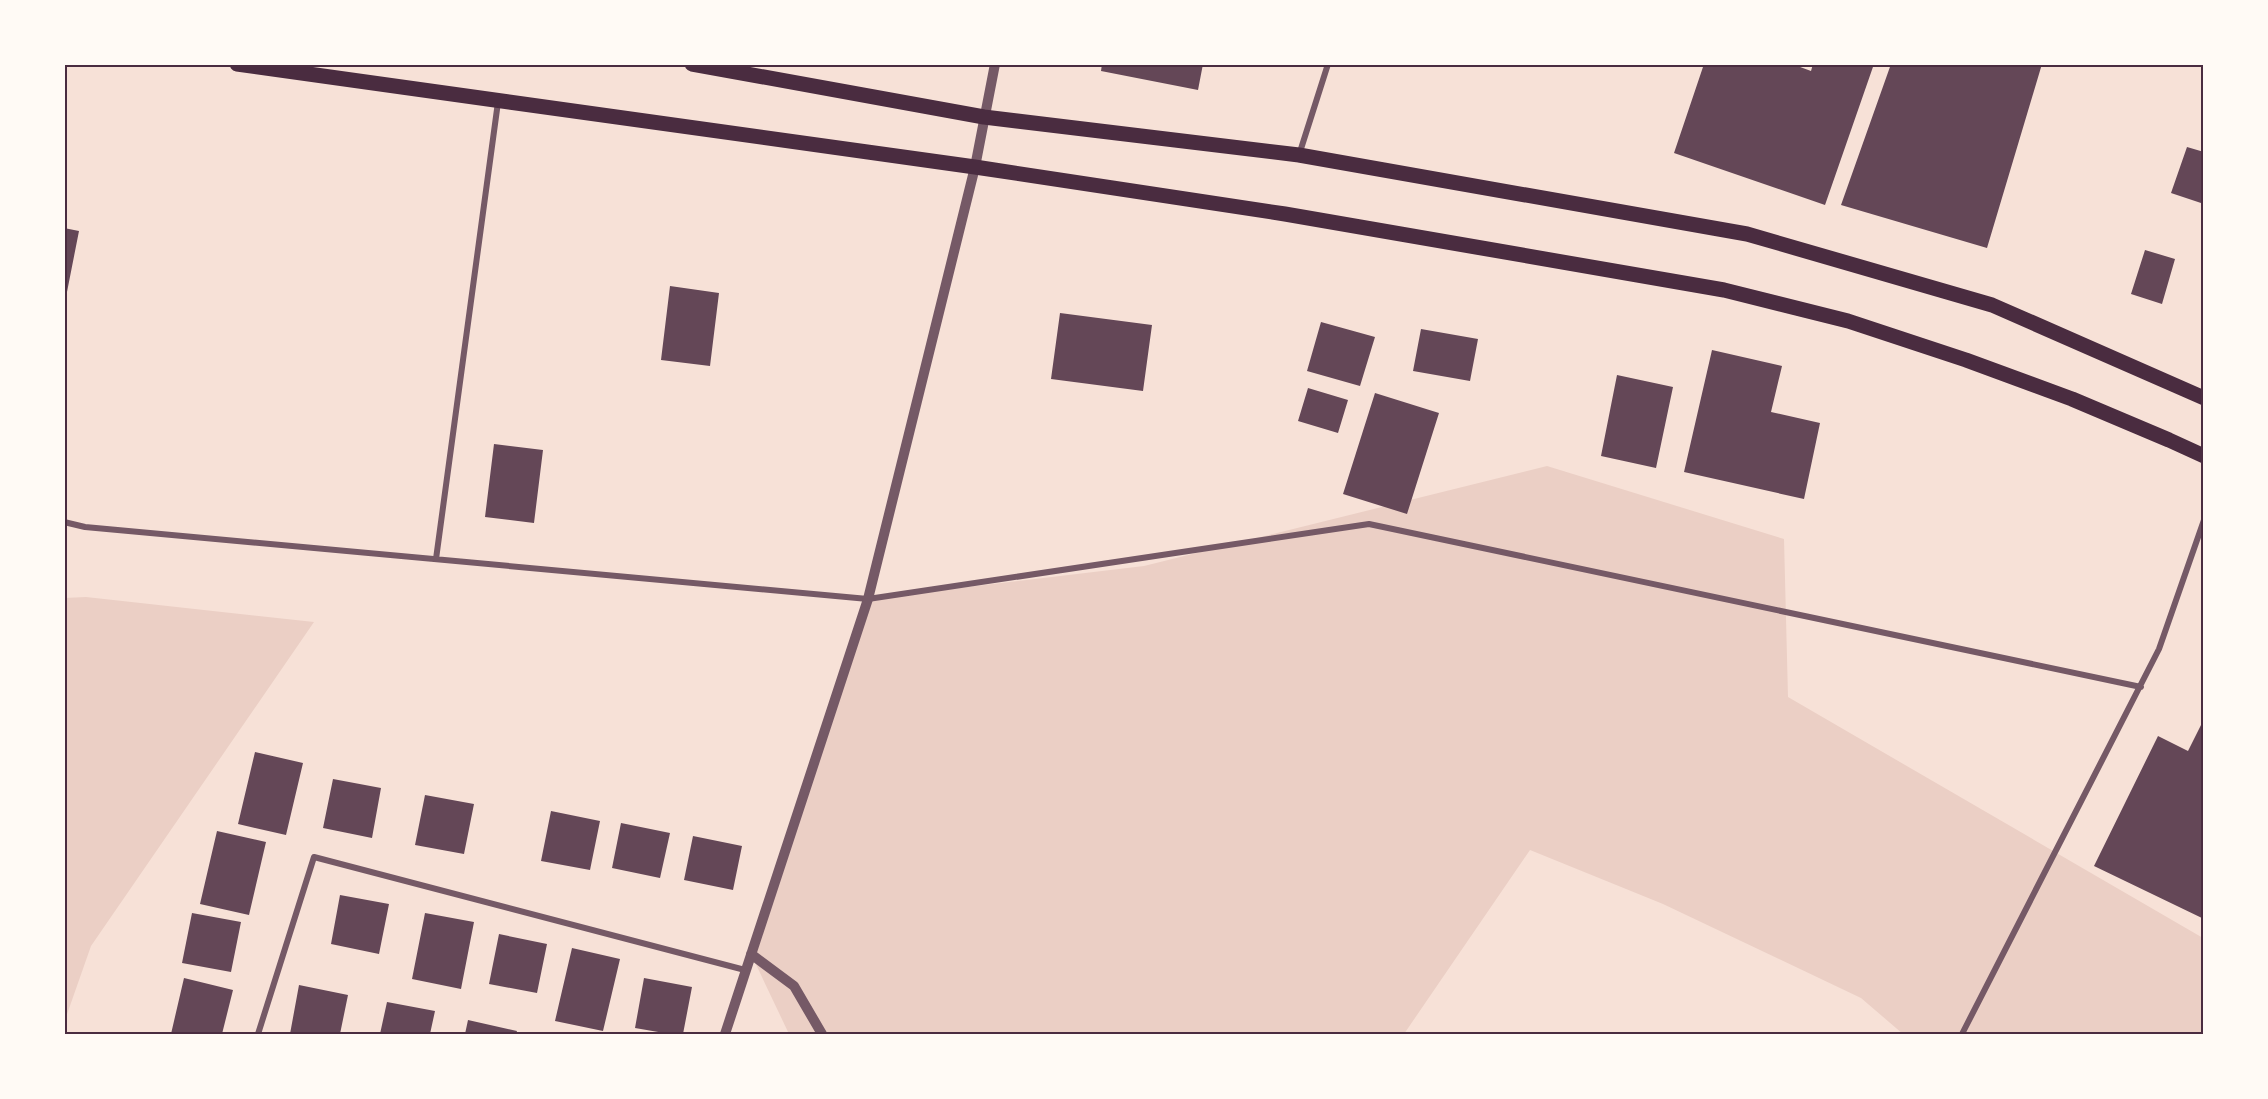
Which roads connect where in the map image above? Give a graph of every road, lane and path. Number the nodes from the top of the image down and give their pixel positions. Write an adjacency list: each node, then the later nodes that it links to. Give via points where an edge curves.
1 (237, 64): 5 (main road)
2 (692, 64): 6 (main road)
3 (995, 64): 6 (street)
4 (1328, 64): 7 (street)
5 (498, 101): 8 (main road); 13 (street)
6 (984, 117): 7 (main road); 8 (street)
7 (1299, 155): 9 (main road, via 1747,234 1992,305)
8 (975, 167): 10 (main road, via 1285,214 1724,290 1848,321 1966,360 2072,399); 14 (street)
9 (2204, 398)
10 (2204, 456)
11 (2204, 520): 15 (street, via 2160,649)
12 (64, 522): 13 (street)
13 (436, 560): 14 (street)
14 (868, 600): 15 (street, via 1369,524); 16 (street)
15 (2141, 687): 21 (street)
16 (750, 954): 17 (street); 20 (street, via 794,986)
17 (745, 970): 18 (street, via 314,857); 19 (street)
18 (258, 1035)
19 (725, 1035)
20 (822, 1035)
21 (1962, 1035)

